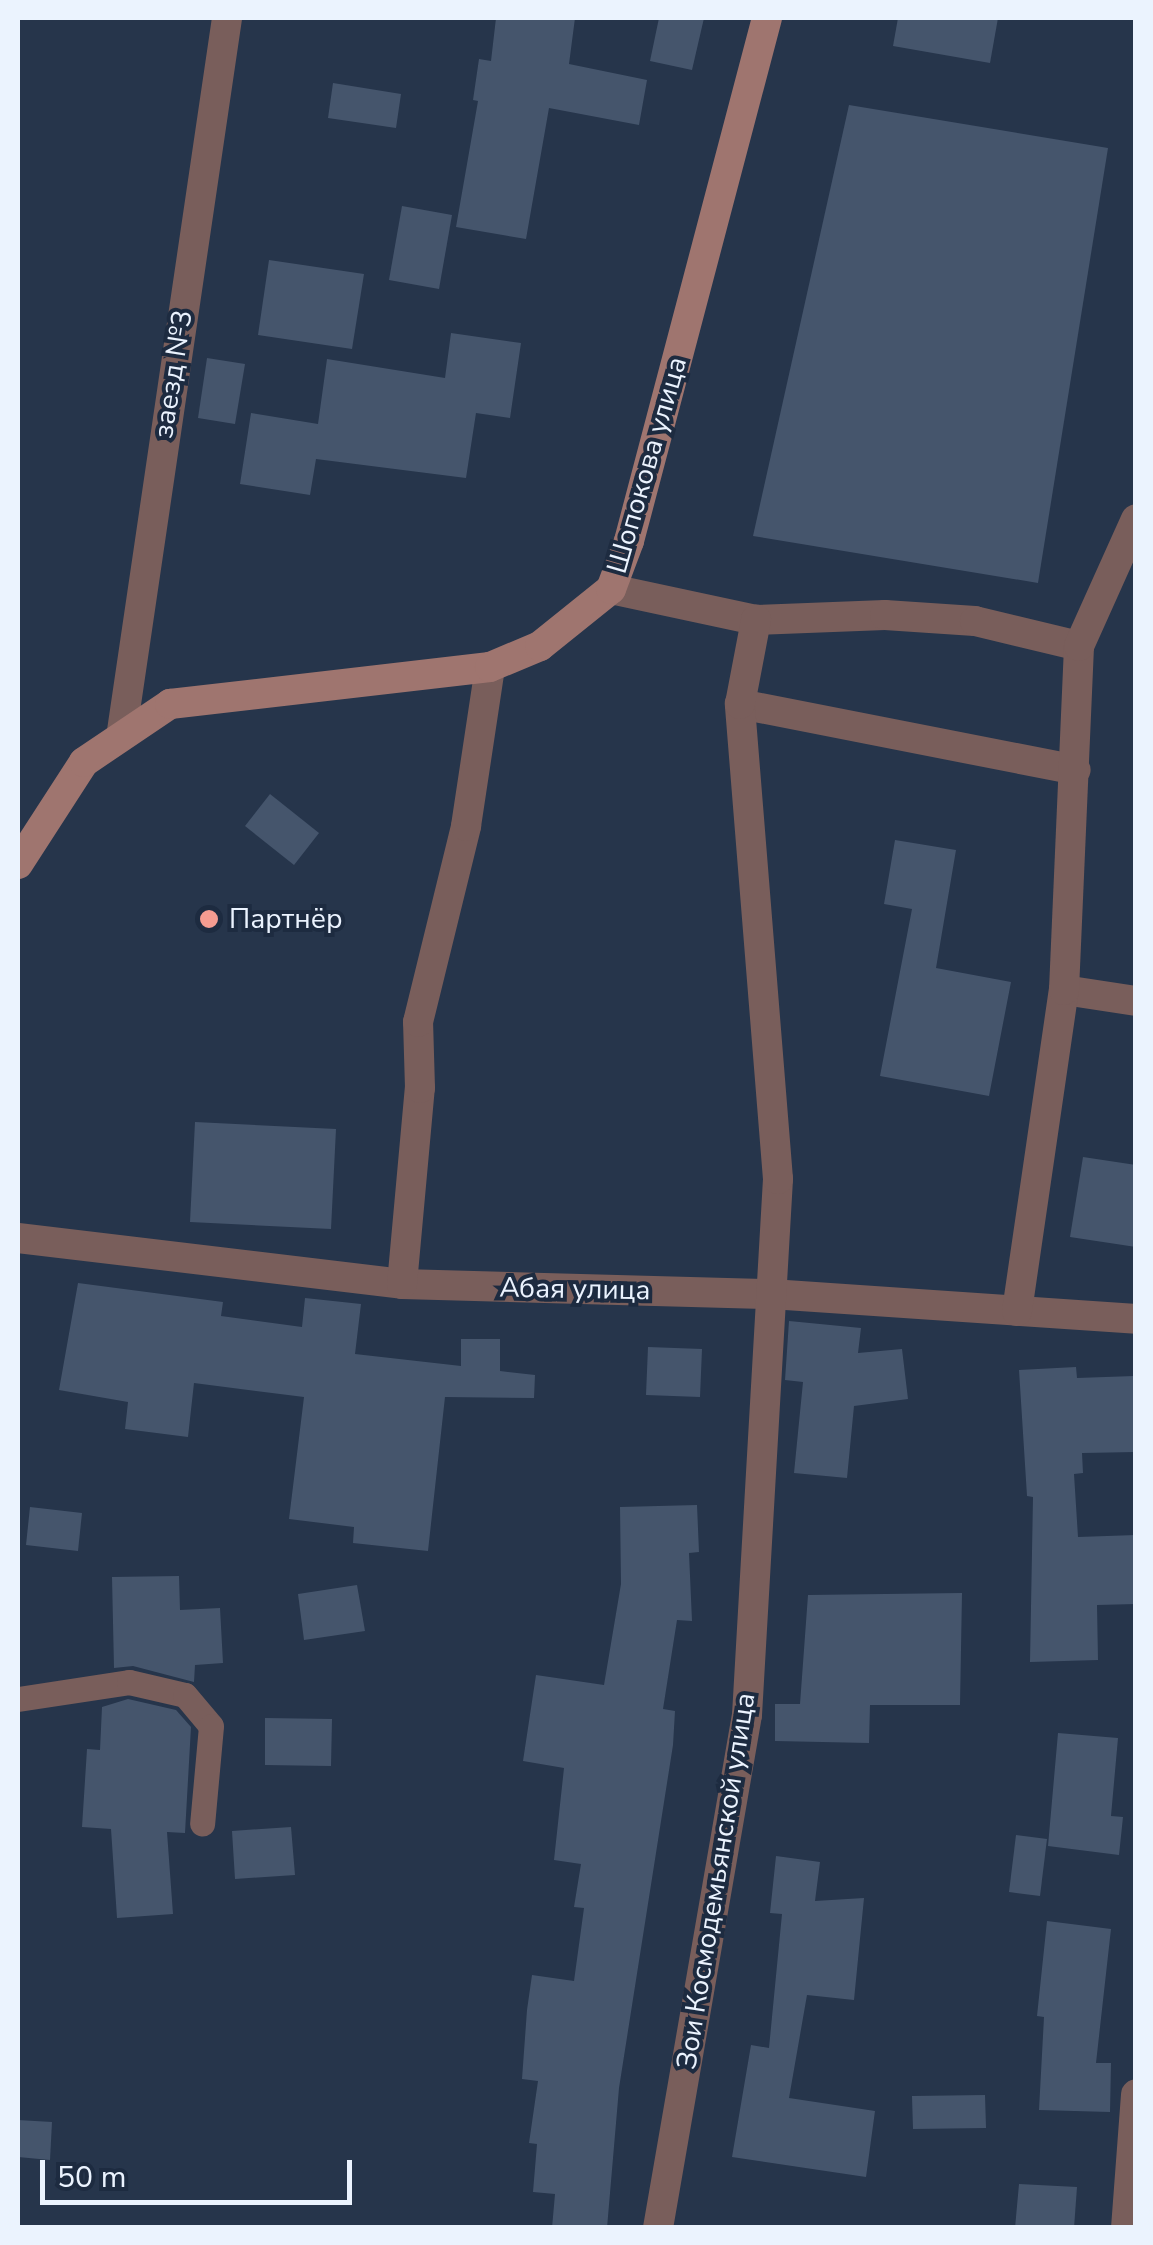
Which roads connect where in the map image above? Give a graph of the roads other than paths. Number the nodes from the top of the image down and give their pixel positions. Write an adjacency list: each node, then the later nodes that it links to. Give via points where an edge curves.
1 (227, 18): 9 (street, заезд №3)
2 (767, 18): 4 (street, Шопокова улица)
3 (1136, 518): 6 (street)
4 (611, 589): 5 (street); 7 (street, Шопокова улица, via 540,646)
5 (756, 620): 6 (street, via 886,615 975,621); 8 (street, Зои Космодемьянской улица)
6 (1079, 646): 10 (street)
7 (490, 667): 9 (street, Шопокова улица, via 170,704); 15 (street, via 466,826 418,1022 420,1088)
8 (740, 704): 10 (street); 16 (street, Зои Космодемьянской улица, via 778,1179)
9 (122, 731): 11 (street, Шопокова улица, via 84,762)
10 (1076, 770): 12 (street)
11 (18, 864)
12 (1064, 990): 13 (street); 17 (street)
13 (1136, 1001)
14 (18, 1238): 15 (street, Абая улица)
15 (402, 1284): 16 (street, Абая улица)
16 (771, 1294): 17 (street, Абая улица); 22 (street, Зои Космодемьянской улица, via 747,1715)
17 (1017, 1311): 18 (street, Абая улица)
18 (1136, 1319)
19 (18, 1698): 20 (lane, via 129,1682 185,1694 211,1726)
20 (202, 1824)
21 (1136, 2094): 23 (street)
22 (658, 2228)
23 (1126, 2228)

